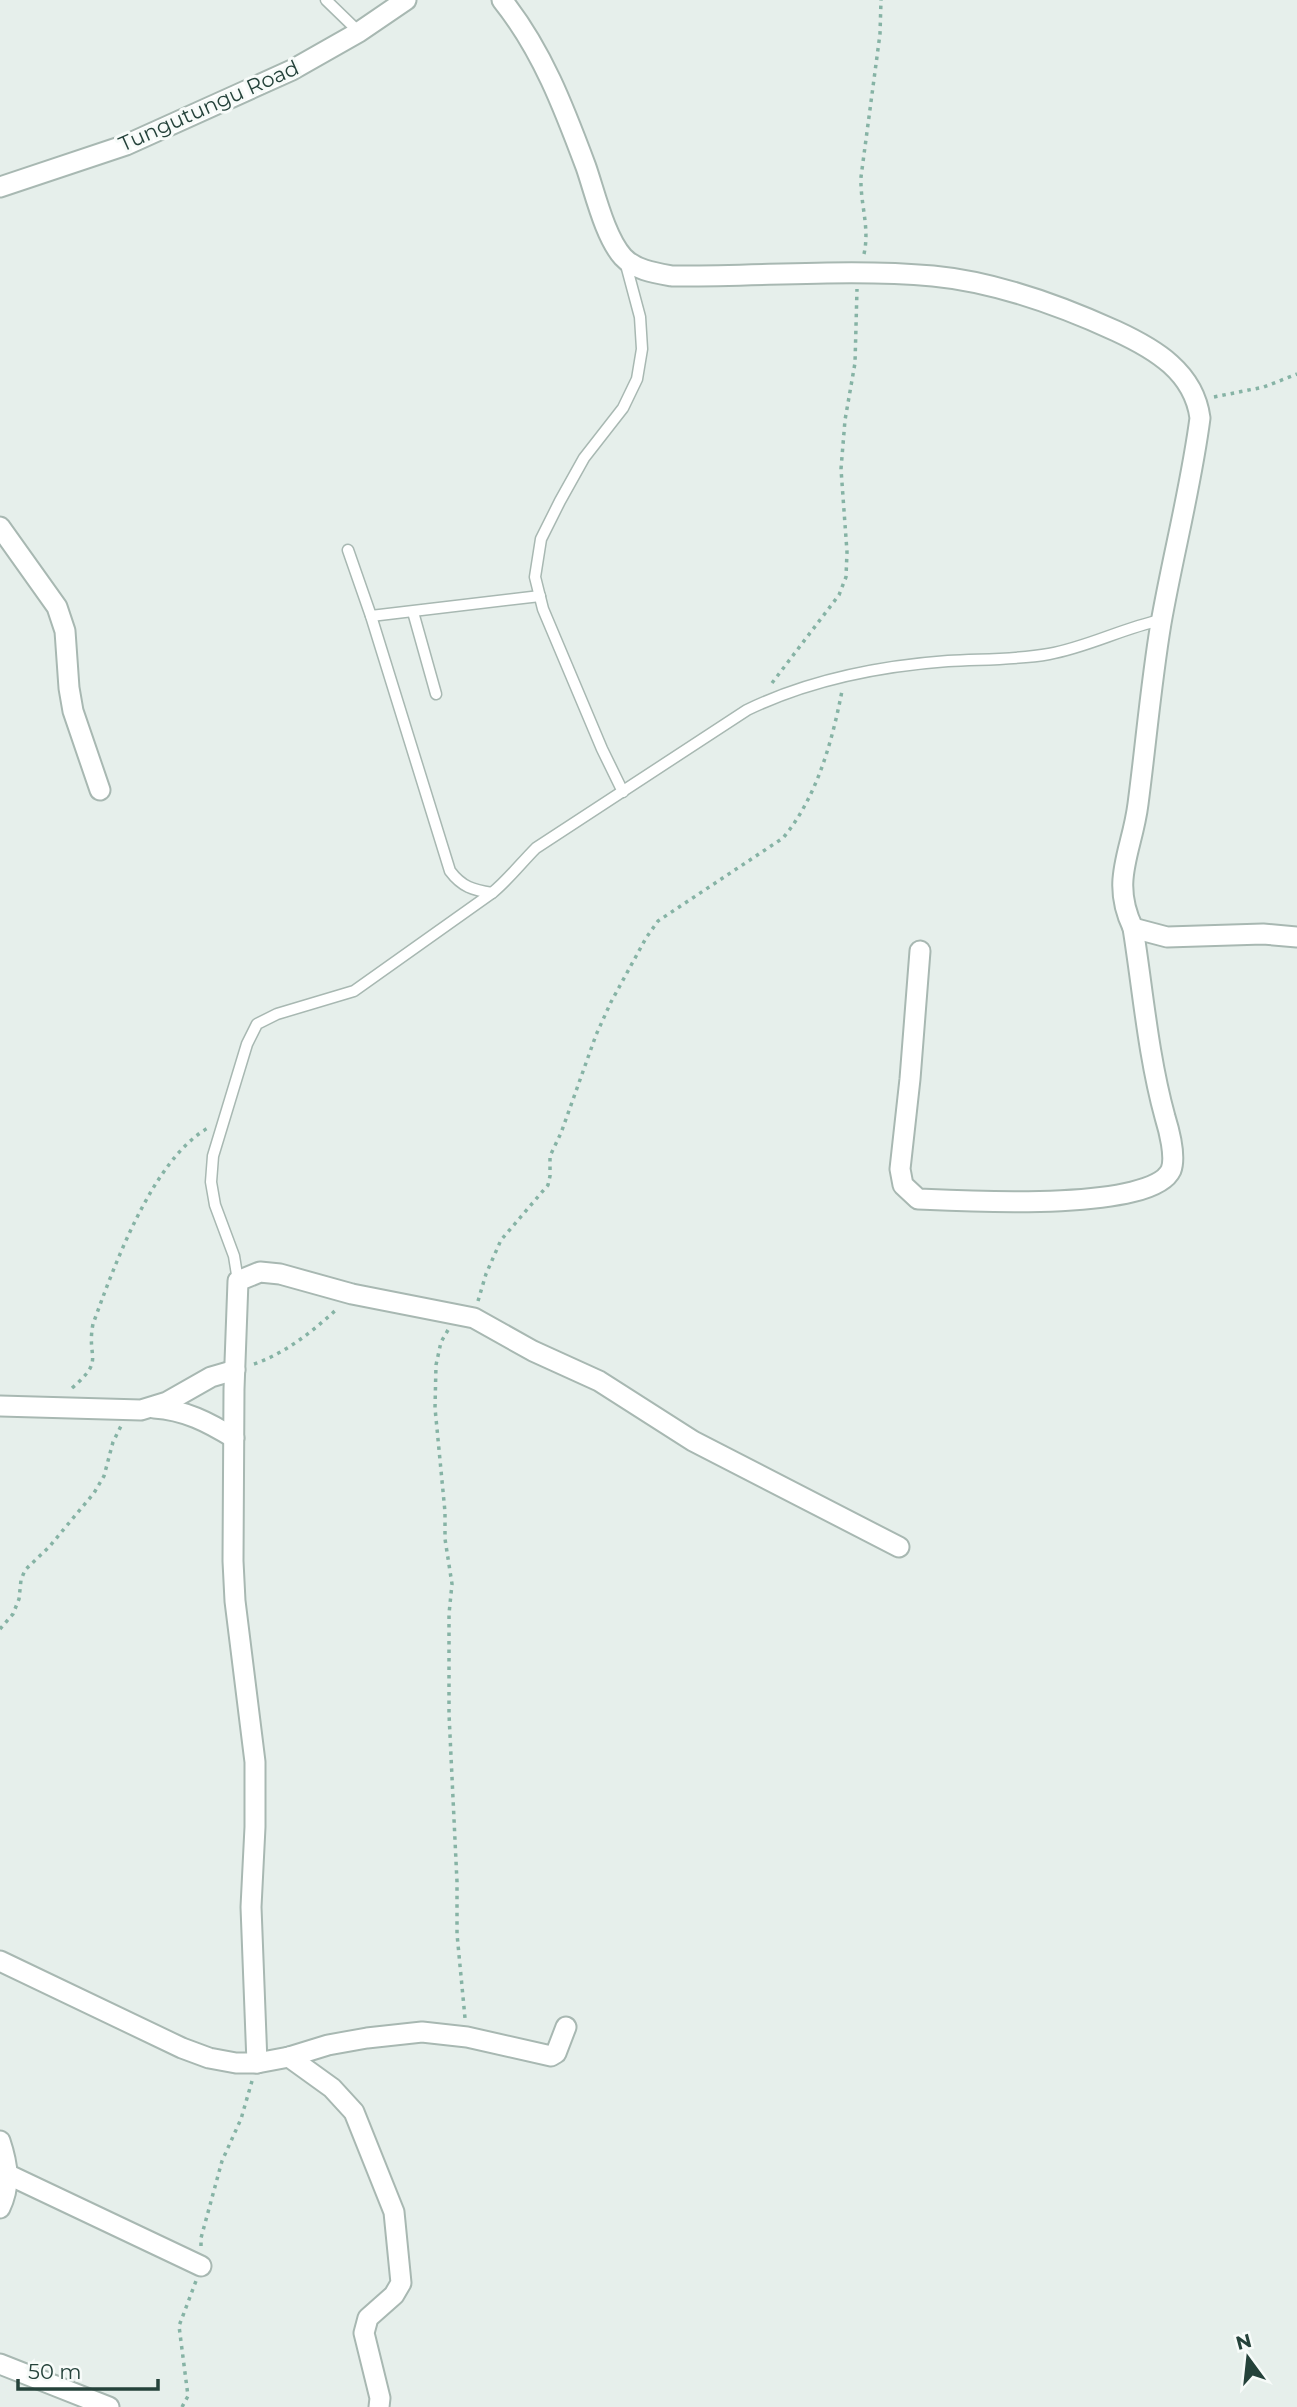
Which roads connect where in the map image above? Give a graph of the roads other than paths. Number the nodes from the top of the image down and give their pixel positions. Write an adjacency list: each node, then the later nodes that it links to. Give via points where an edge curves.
1 (326, 0): 4 (lane)
2 (406, 0): 4 (street, Tungutungu Road)
3 (502, 0): 6 (street, via 539,55 564,107 610,235)
4 (359, 32): 5 (street, Tungutungu Road, via 292,70 126,145)
5 (0, 187)
6 (623, 257): 9 (lane, via 640,317 642,349 637,379 623,408 584,458 541,539 536,577); 12 (street, via 644,270 672,276 858,272 935,276 1007,290 1145,345 1189,385 1198,400 1200,418)
7 (0, 527): 14 (street, via 57,607 65,631 74,711)
8 (348, 550): 11 (lane)
9 (540, 596): 10 (lane); 15 (lane)
10 (413, 612): 11 (lane); 13 (lane)
11 (371, 615): 16 (lane, via 450,871 470,890)
12 (1161, 620): 15 (lane, via 1048,654 945,661 845,677 782,693 730,721); 17 (street, via 1135,823 1121,890)
13 (436, 694)
14 (100, 790)
15 (623, 792): 16 (lane, via 537,848)
16 (492, 893): 20 (lane, via 354,991 257,1024 213,1156 211,1182)
17 (1133, 928): 18 (street, via 1167,937); 19 (street, via 1150,1056 1171,1138 1172,1167 1163,1181 1143,1190 1103,1197 1056,1202 918,1199 903,1185 901,1146)
18 (1297, 937)
19 (920, 951)
20 (238, 1281): 21 (street); 25 (street, via 260,1272 280,1274 352,1294 474,1318 599,1381 693,1441)
21 (235, 1370): 23 (street); 24 (street)
22 (0, 1406): 23 (street)
23 (147, 1409): 24 (street, via 186,1412)
24 (234, 1438): 29 (street, via 235,1601 255,1762 251,1908)
25 (899, 1547)
26 (0, 1961): 29 (street, via 182,2048 209,2058)
27 (566, 2027): 28 (street, via 551,2056 422,2032 328,2045)
28 (289, 2057): 29 (street); 36 (street, via 332,2088 354,2112 394,2212 401,2283 368,2318 364,2333)
29 (257, 2063)
30 (0, 2141): 31 (street)
31 (5, 2165): 32 (street); 33 (street)
32 (0, 2208)
33 (201, 2266)
34 (0, 2364): 35 (street)
35 (109, 2407)
36 (379, 2407)

